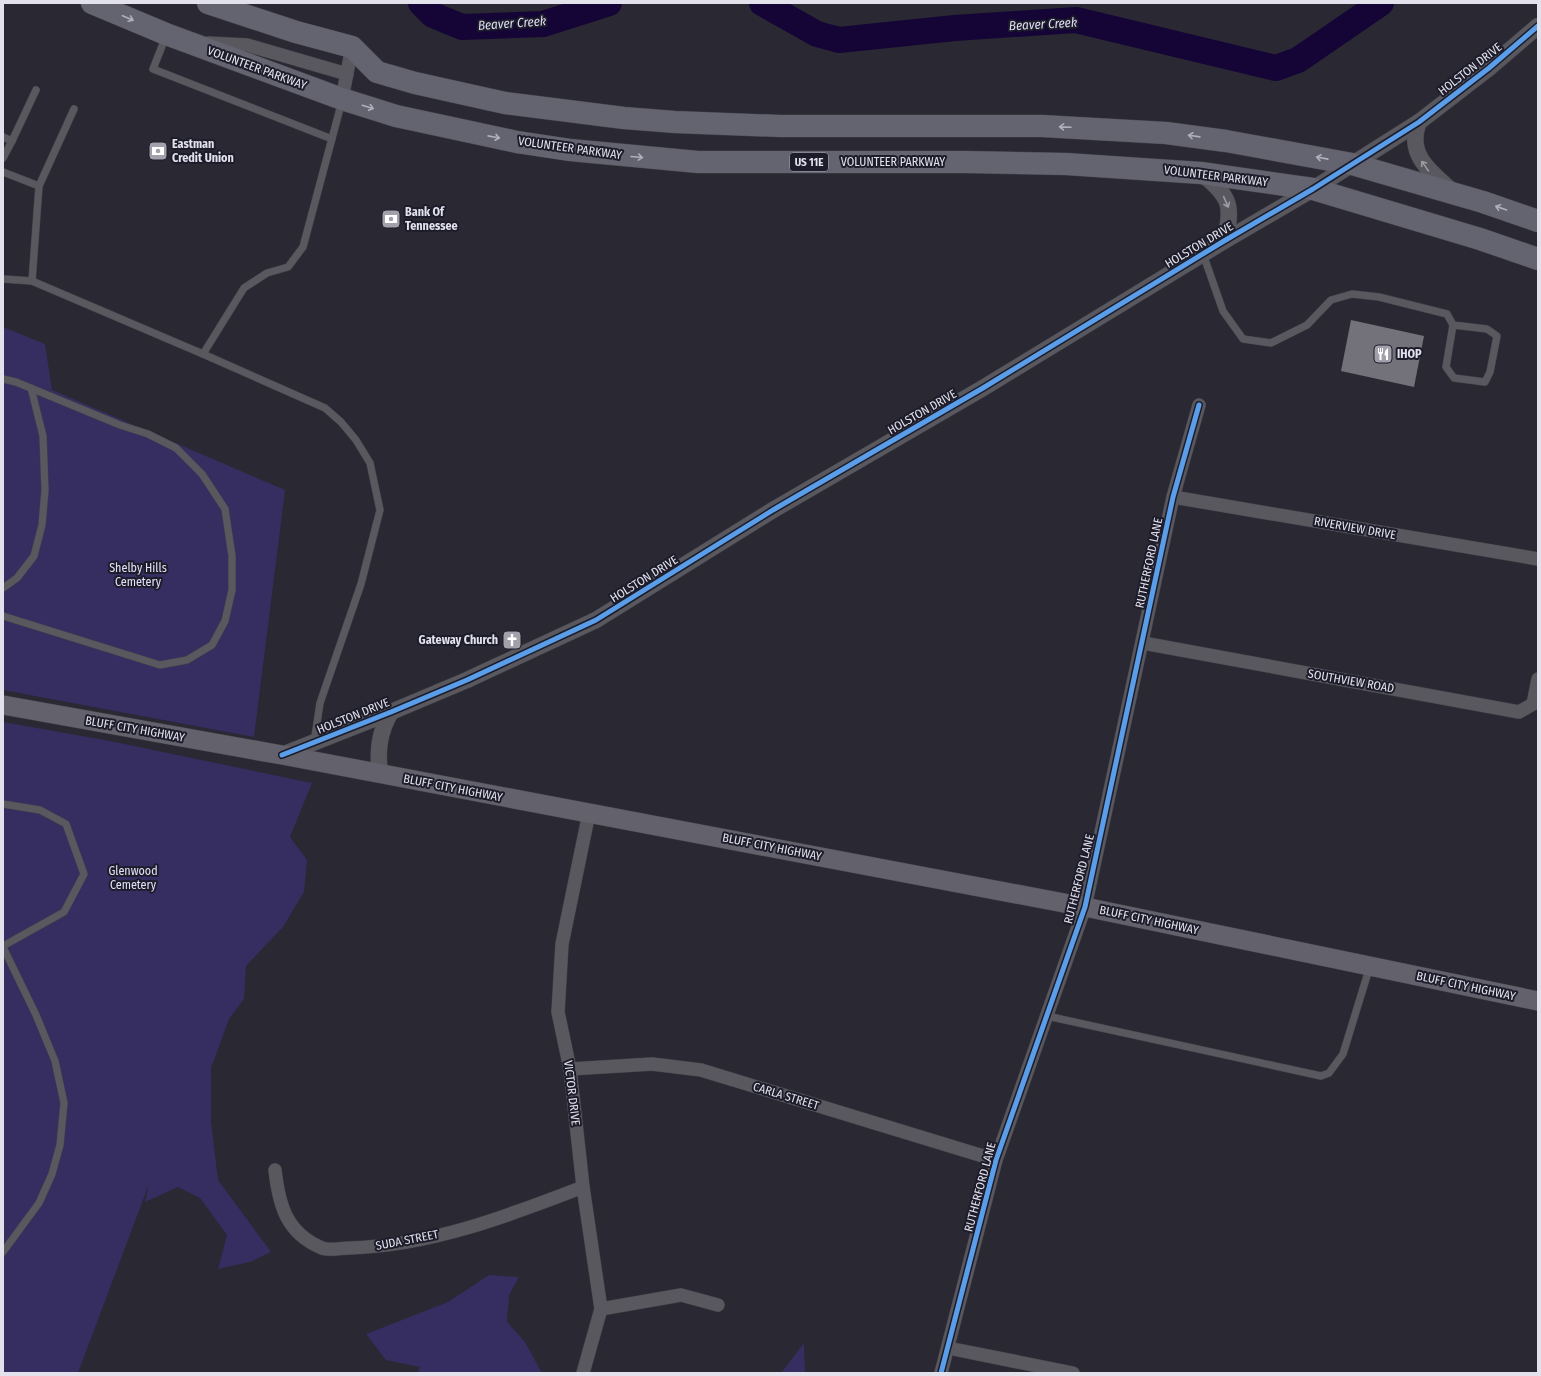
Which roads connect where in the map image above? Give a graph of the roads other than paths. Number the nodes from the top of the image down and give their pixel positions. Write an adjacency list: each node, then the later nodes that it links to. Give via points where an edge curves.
1 (92, 3): 4 (highway, VOLUNTEER PARKWAY / US 11E, one-way to 4)
2 (208, 3): 6 (highway, via 296,32)
3 (1538, 26): 11 (street, HOLSTON DRIVE)
4 (166, 34): 5 (highway, VOLUNTEER PARKWAY / US 11E); 13 (lane, via 153,70)
5 (188, 42): 7 (street, via 247,45); 9 (highway, VOLUNTEER PARKWAY / US 11E)
6 (352, 47): 7 (street); 16 (highway, one-way to 6, via 1226,141 1102,128 780,126 682,123 610,117 505,103 415,84 376,72)
7 (347, 74): 9 (street)
8 (36, 90): 14 (lane)
9 (342, 99): 13 (lane); 18 (highway, VOLUNTEER PARKWAY / US 11E, one-way to 18, via 396,116 517,142 570,150 698,162 1066,164)
10 (74, 110): 19 (lane)
11 (1419, 122): 16 (street, HOLSTON DRIVE); 21 (street, one-way to 11, via 1430,172 1418,154 1415,131)
12 (3, 137): 14 (lane)
13 (332, 138): 29 (lane, via 303,247 288,267 267,273 244,288)
14 (12, 141): 15 (lane)
15 (3, 158)
16 (1352, 164): 20 (street, HOLSTON DRIVE); 21 (highway)
17 (3, 172): 19 (lane)
18 (1202, 173): 20 (highway, VOLUNTEER PARKWAY / US 11E); 23 (street, one-way to 23, via 1216,184 1228,204 1230,221)
19 (39, 186): 27 (lane)
20 (1313, 189): 23 (street, HOLSTON DRIVE); 25 (highway, VOLUNTEER PARKWAY / US 11E)
21 (1453, 193): 22 (highway, one-way to 21)
22 (1538, 221)
23 (1224, 241): 24 (street, HOLSTON DRIVE)
24 (1203, 254): 28 (lane, via 1223,311 1243,339 1270,343 1307,325 1331,300 1352,294 1379,297 1447,314); 40 (street, HOLSTON DRIVE, via 983,388 773,510 596,620)
25 (1538, 259)
26 (3, 279): 27 (lane)
27 (32, 281): 29 (lane)
28 (1453, 325): 28 (lane, via 1446,367 1454,378 1485,382 1490,372 1497,336 1487,329)
29 (203, 354): 41 (lane, via 325,408 356,440 370,463 380,510 361,584 320,703)
30 (3, 379): 31 (lane)
31 (31, 388): 35 (lane, via 44,436 45,490 42,525 34,556 17,578); 36 (lane, via 148,434 176,448 202,474 225,509 232,556 232,590 225,621 212,645 187,660 160,665)
32 (1199, 405): 33 (street, RUTHERFORD LANE)
33 (1173, 497): 34 (street, RIVERVIEW DRIVE); 37 (street, RUTHERFORD LANE)
34 (1538, 559)
35 (3, 588)
36 (3, 616)
37 (1143, 642): 38 (street, SOUTHVIEW ROAD, via 1519,712 1533,704); 46 (street, RUTHERFORD LANE)
38 (1538, 679)
39 (3, 705): 42 (main road, BLUFF CITY HIGHWAY)
40 (391, 712): 41 (street, HOLSTON DRIVE); 43 (street, HOLSTON DRIVE, via 381,732 378,746)
41 (314, 743): 42 (street, HOLSTON DRIVE)
42 (282, 755): 43 (main road, BLUFF CITY HIGHWAY)
43 (380, 774): 45 (main road, BLUFF CITY HIGHWAY)
44 (3, 804): 47 (lane, via 40,810 66,824 84,874 64,912)
45 (590, 813): 46 (main road, BLUFF CITY HIGHWAY); 51 (street, VICTOR DRIVE, via 562,944 558,1012)
46 (1085, 907): 48 (main road, BLUFF CITY HIGHWAY); 50 (street, RUTHERFORD LANE)
47 (3, 946): 55 (lane, via 55,1061 64,1103 60,1145 52,1174 39,1204)
48 (1370, 966): 49 (main road, BLUFF CITY HIGHWAY); 50 (lane, via 1343,1054 1329,1073 1321,1076)
49 (1538, 1001)
50 (1047, 1016): 52 (street, RUTHERFORD LANE)
51 (570, 1069): 52 (street, CARLA STREET, via 652,1064 701,1070); 54 (street, VICTOR DRIVE)
52 (996, 1160): 58 (street, RUTHERFORD LANE)
53 (274, 1170): 54 (street, SUDA STREET, via 278,1196 285,1216 302,1236 323,1249 364,1248 422,1239 512,1215)
54 (583, 1187): 57 (street, VICTOR DRIVE)
55 (3, 1252)
56 (718, 1305): 57 (street, via 681,1295)
57 (601, 1309): 59 (street, VICTOR DRIVE)
58 (948, 1348): 60 (street, RUTHERFORD LANE); 61 (street)
59 (583, 1373)
60 (941, 1373)
61 (1073, 1373)

